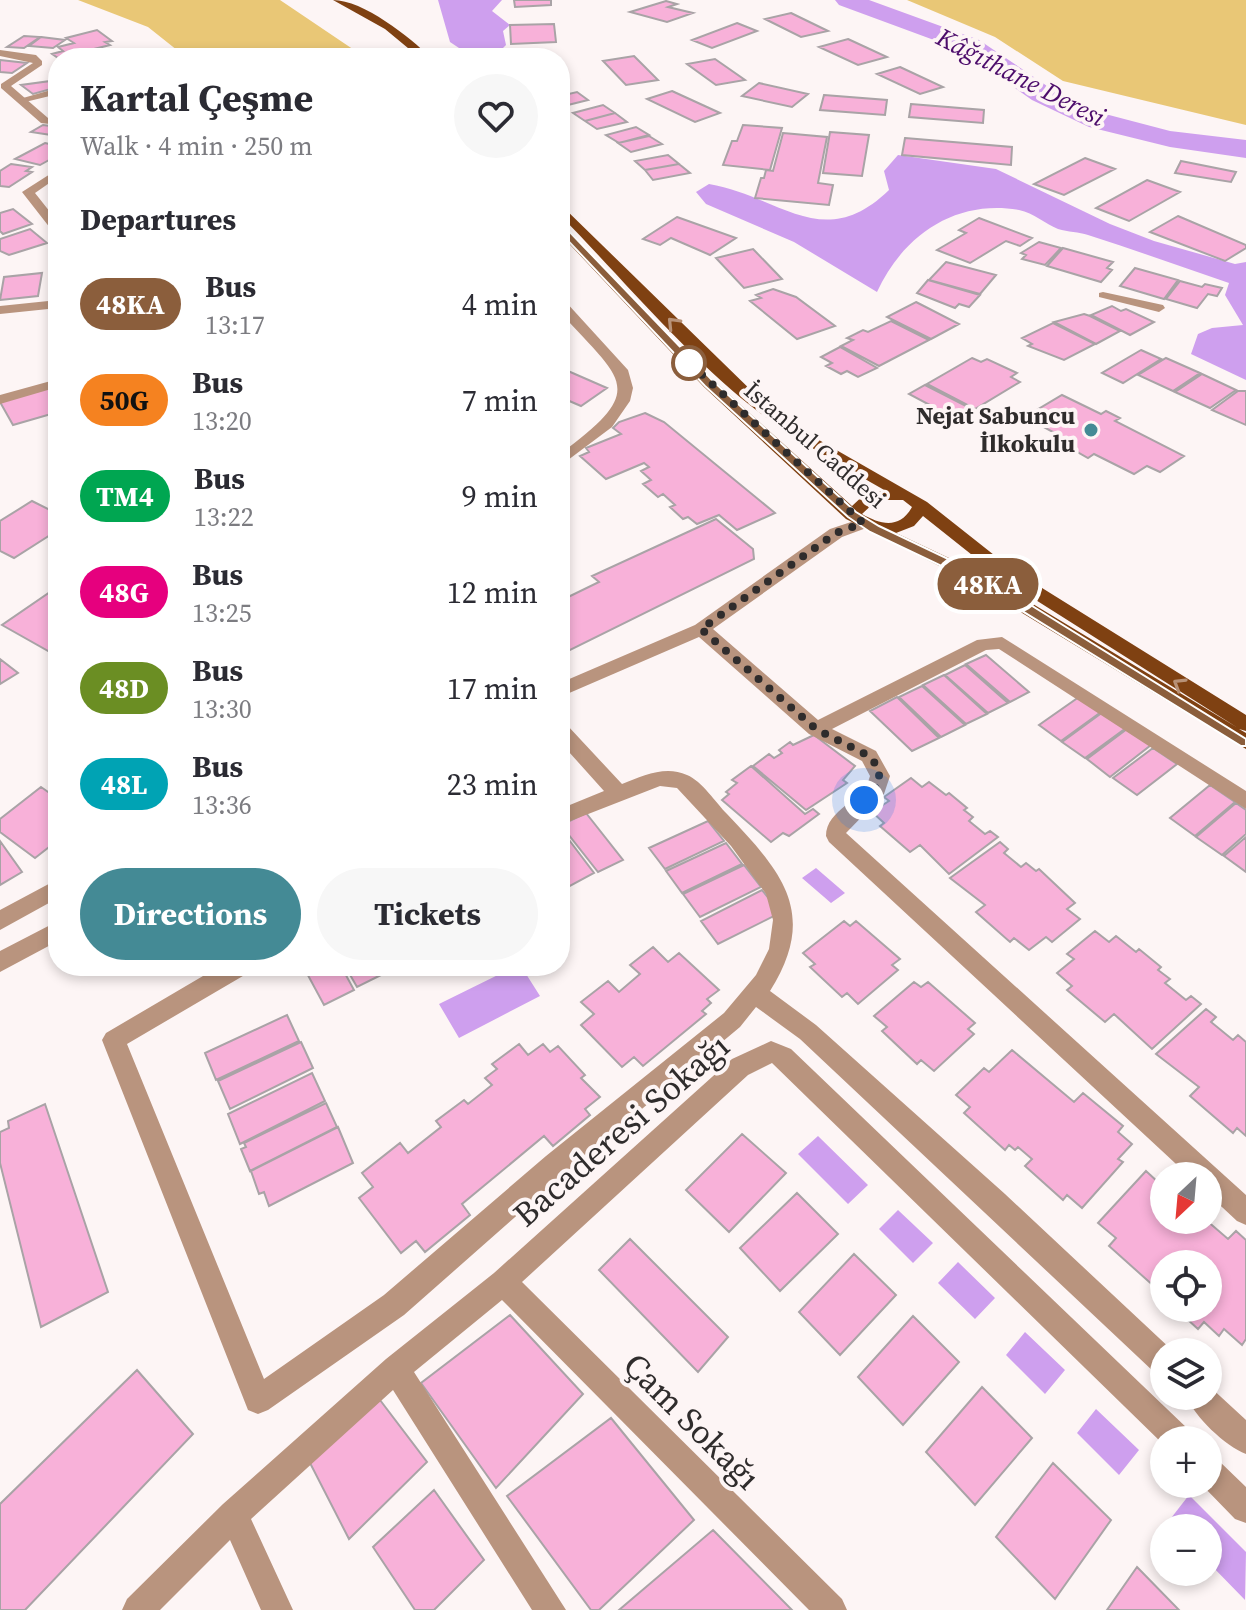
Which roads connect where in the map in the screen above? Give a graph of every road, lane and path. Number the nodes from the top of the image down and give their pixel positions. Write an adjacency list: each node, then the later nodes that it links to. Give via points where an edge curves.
1 (325, 0): 3 (main road)
2 (337, 0): 3 (main road)
3 (383, 29): 4 (main road); 5 (main road)
4 (400, 48)
5 (411, 48)
6 (0, 53): 7 (street, via 33,57 39,63)
7 (3, 87): 10 (street)
8 (48, 95): 10 (lane)
9 (48, 100): 10 (lane)
10 (25, 103): 11 (street)
11 (48, 121)
12 (48, 179): 13 (street, via 28,192)
13 (48, 217)
14 (570, 218): 23 (main road, İstanbul Caddesi, one-way to 14, via 710,361)
15 (570, 238): 24 (main road, İstanbul Caddesi, via 709,384)
16 (1103, 295): 18 (lane)
17 (48, 305): 19 (street)
18 (1159, 308)
19 (0, 310)
20 (570, 315): 25 (street, via 623,373 627,385 620,411)
21 (48, 386): 22 (street)
22 (0, 400)
23 (800, 435): 24 (main road); 26 (main road, İstanbul Caddesi)
24 (779, 447): 27 (main road, İstanbul Caddesi)
25 (570, 453)
26 (917, 502): 27 (main road, via 916,516 900,528); 27 (main road, via 889,493 873,495); 30 (main road, İstanbul Caddesi, one-way to 26, via 1007,574)
27 (863, 522): 28 (street, via 836,533); 33 (main road, İstanbul Caddesi, via 979,579)
28 (701, 629): 29 (street); 31 (street)
29 (570, 686)
30 (1246, 724)
31 (816, 729): 35 (street, via 983,644 1002,643); 43 (street, via 869,756 880,776 877,789 836,828 836,836)
32 (570, 741): 34 (street)
33 (1246, 742)
34 (618, 793): 36 (street); 42 (street, via 659,778 683,781 774,882 786,924 777,962)
35 (1246, 801)
36 (570, 813)
37 (48, 894): 38 (street)
38 (0, 921)
39 (48, 936): 40 (street)
40 (0, 962)
41 (223, 976): 42 (street, via 114,1040 258,1400 394,1305)
42 (757, 995): 47 (street, via 808,1032)
43 (1193, 1162)
44 (1222, 1189): 45 (street)
45 (1246, 1212)
46 (503, 1282): 48 (street, Bacaderesi Sokağı); 50 (street, Bacaderesi Sokağı, via 740,1067 763,1054 778,1054); 58 (street, Çam Sokağı)
47 (1150, 1349)
48 (396, 1369): 54 (street, Bacaderesi Sokağı); 57 (street)
49 (1215, 1410): 51 (street)
50 (1164, 1426)
51 (1246, 1440)
52 (1222, 1484): 53 (street)
53 (1246, 1508)
54 (234, 1515): 55 (street, Bacaderesi Sokağı); 56 (street)
55 (138, 1610)
56 (277, 1610)
57 (550, 1610)
58 (831, 1610)

